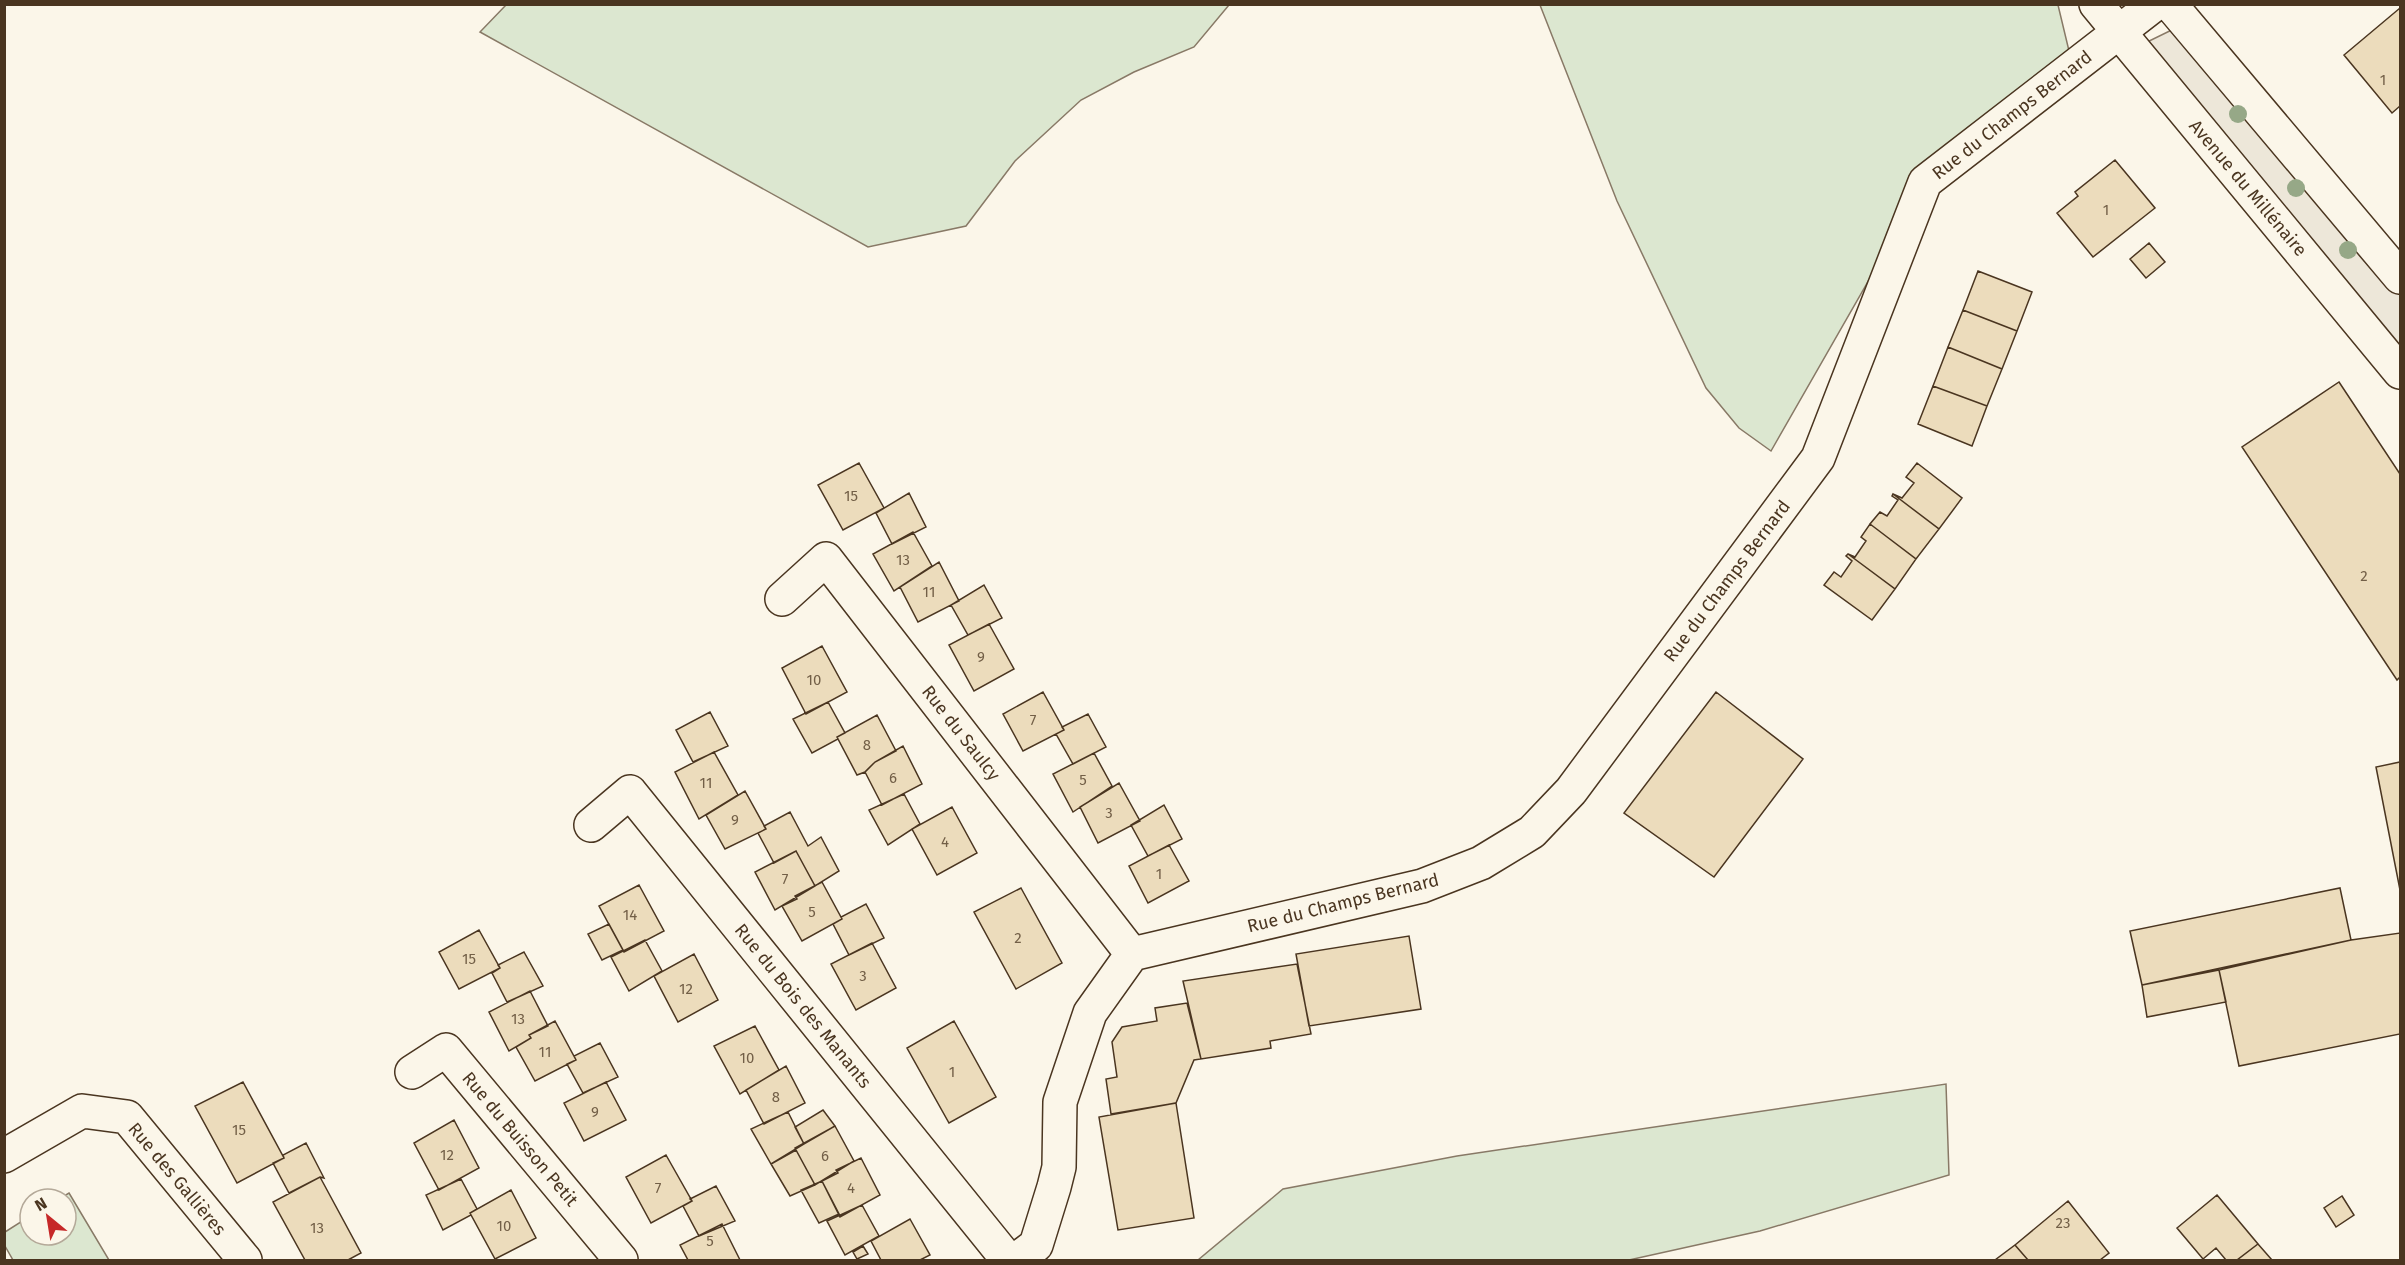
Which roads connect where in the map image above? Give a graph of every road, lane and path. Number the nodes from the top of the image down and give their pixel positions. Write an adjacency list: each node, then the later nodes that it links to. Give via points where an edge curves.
1 (2096, 4): 4 (street, Avenue du Millénaire)
2 (2155, 4): 4 (street, Rue du Champs Bernard)
3 (2170, 4): 5 (street)
4 (2120, 32): 6 (street, Avenue du Millénaire); 9 (street, Rue du Champs Bernard, via 1925,182 1818,458 1571,791 1532,832 1481,863 1422,886)
5 (2400, 278)
6 (2400, 372)
7 (782, 599): 9 (street, Rue du Saulcy, via 825,559)
8 (591, 825): 12 (street, Rue du Bois des Manants, via 630,792)
9 (1132, 954): 12 (street, via 1090,1013 1060,1102 1059,1167)
10 (411, 1072): 14 (street, Rue du Buisson Petit, via 446,1050)
11 (4, 1156): 13 (street, Rue des Gallières, via 81,1111 127,1117)
12 (1029, 1257)
13 (245, 1260)
14 (621, 1260)

